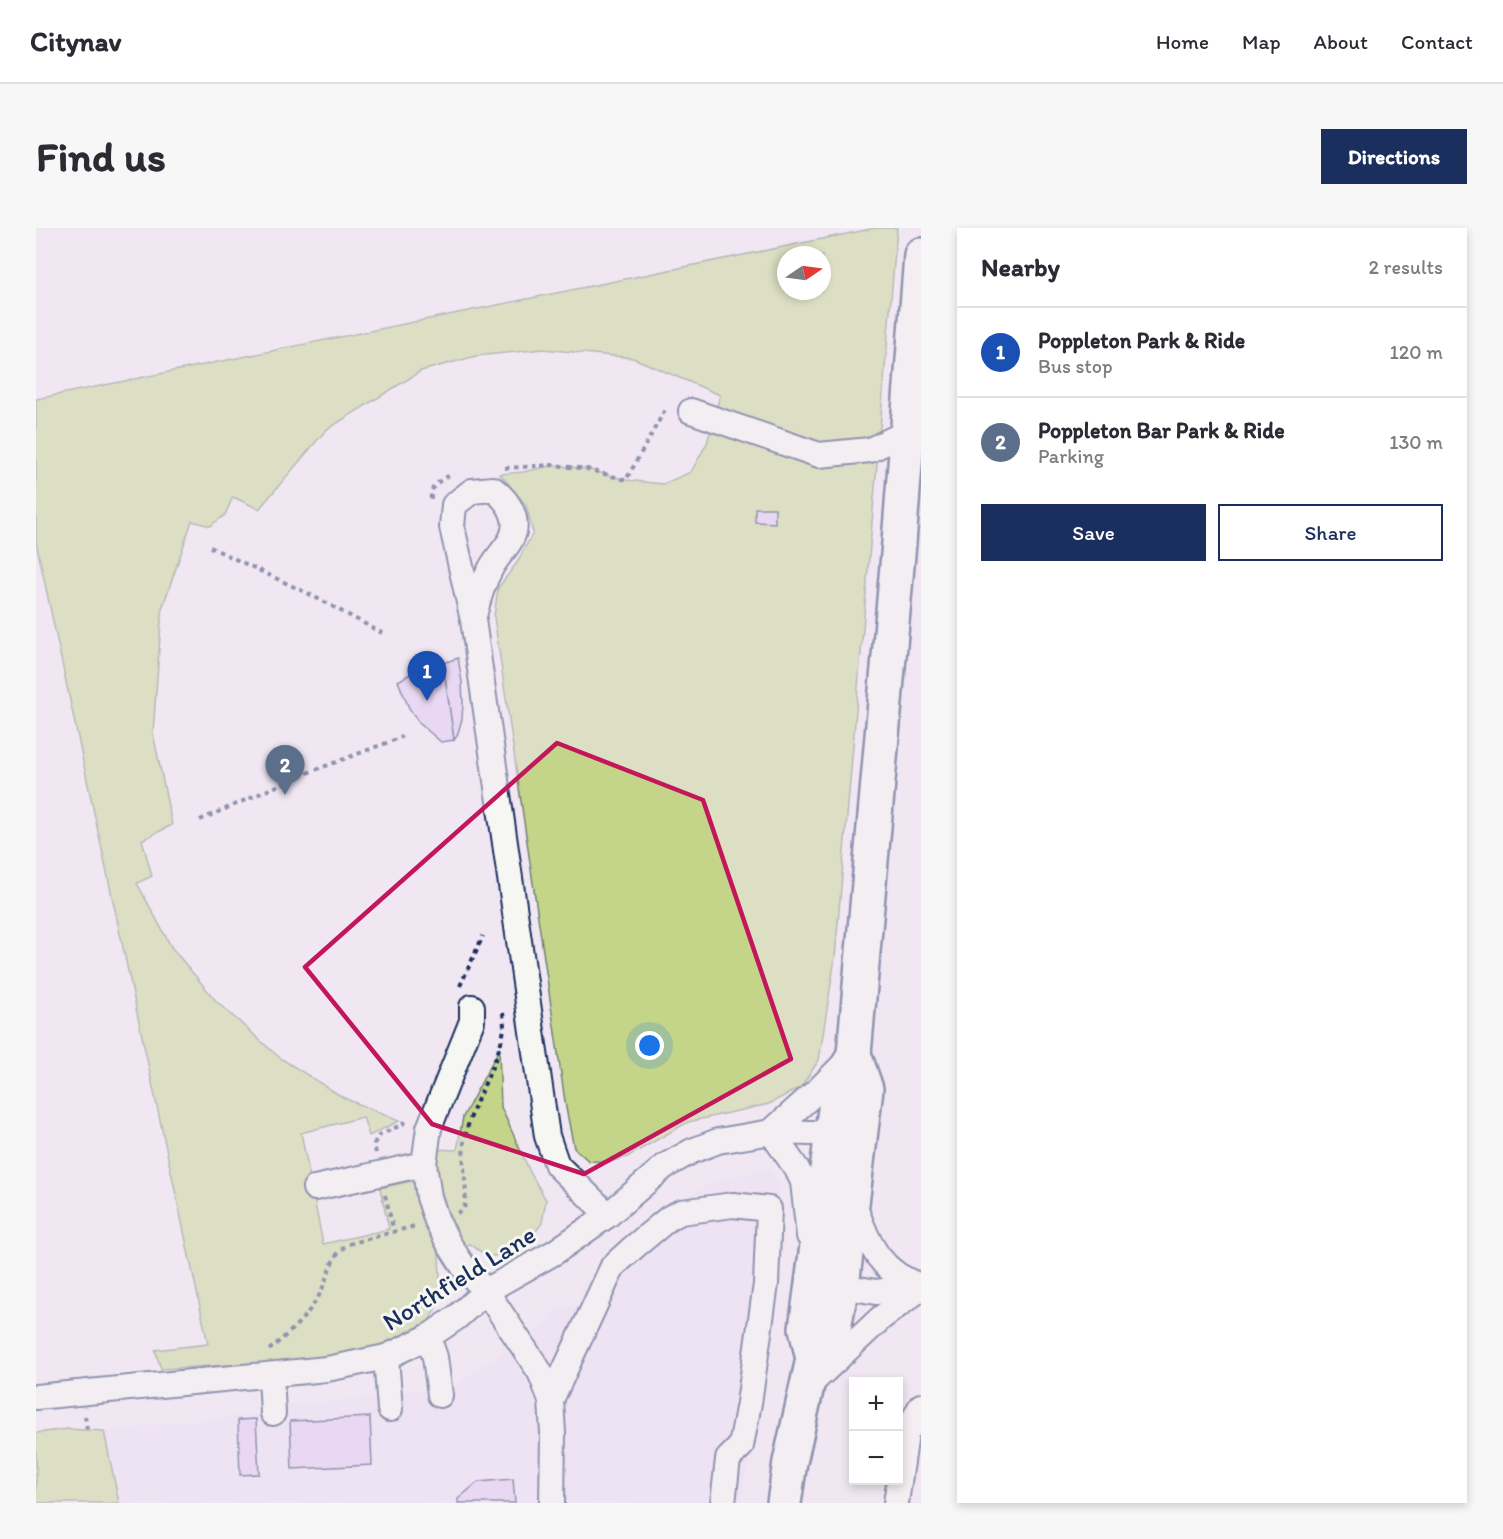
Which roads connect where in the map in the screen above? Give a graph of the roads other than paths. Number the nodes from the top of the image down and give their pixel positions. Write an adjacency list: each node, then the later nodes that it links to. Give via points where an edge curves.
1 (921, 255): 3 (highway)
2 (691, 411): 3 (street, via 819,455 870,450)
3 (907, 432): 6 (highway)
4 (473, 620): 4 (street, via 452,527 454,505 472,491 492,489 506,498 515,518 512,538 490,568); 12 (street, via 547,1136 557,1166)
5 (472, 1007): 9 (street, via 472,1021 429,1128)
6 (854, 1054): 7 (street); 8 (highway, via 838,1087)
7 (771, 1132): 8 (street, Northfield Lane); 12 (street, Northfield Lane, via 718,1141 692,1151 665,1166); 13 (street, via 797,1168 807,1229)
8 (847, 1134): 11 (highway); 13 (highway)
9 (423, 1164): 10 (street); 15 (street, via 437,1221 465,1269)
10 (315, 1188)
11 (853, 1202): 13 (highway); 14 (street, via 879,1260 898,1276)
12 (608, 1215): 15 (street, Northfield Lane, via 555,1252)
13 (823, 1275): 14 (street, via 876,1292); 18 (highway, via 833,1333)
14 (921, 1287): 18 (street)
15 (486, 1292): 16 (street, Northfield Lane); 22 (street, via 540,1372)
16 (428, 1337): 17 (street, Northfield Lane); 20 (street)
17 (386, 1357): 19 (street, Northfield Lane, via 327,1370); 24 (street)
18 (809, 1374): 28 (highway)
19 (271, 1375): 21 (street, Northfield Lane); 25 (street)
20 (440, 1395)
21 (36, 1397)
22 (551, 1400): 26 (street); 27 (street, via 613,1266 634,1246 681,1212 733,1205 769,1209 766,1284 749,1402 741,1446 728,1459)
23 (921, 1406): 29 (street, via 906,1434)
24 (390, 1409)
25 (273, 1413)
26 (552, 1503)
27 (723, 1503)
28 (784, 1503)
29 (896, 1503)

